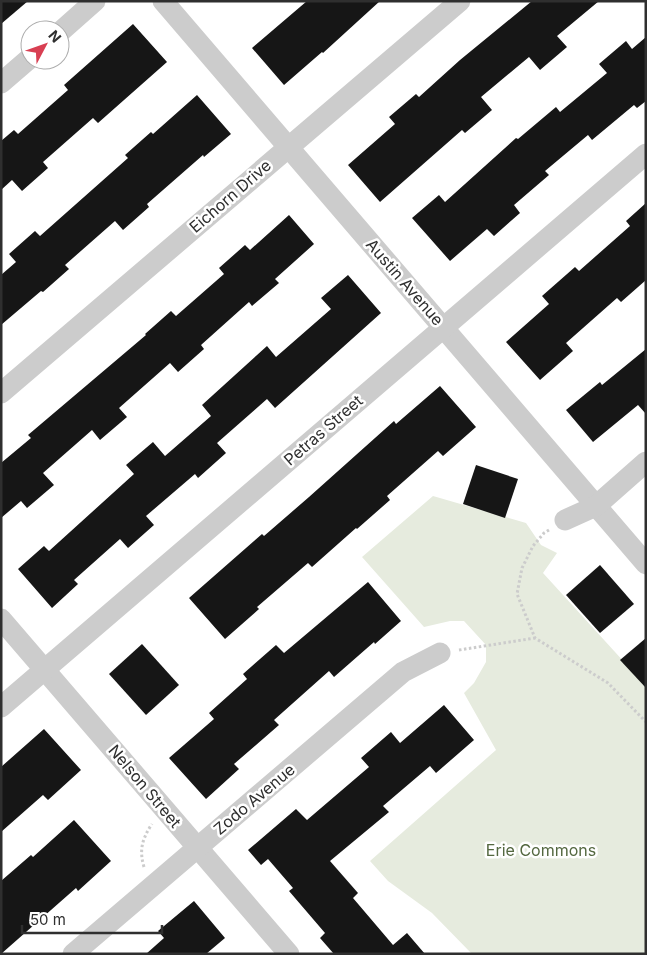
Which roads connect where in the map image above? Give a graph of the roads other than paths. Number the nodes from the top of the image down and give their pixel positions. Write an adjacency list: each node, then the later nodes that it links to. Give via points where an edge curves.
1 (95, 1): 4 (street)
2 (163, 1): 7 (street, Austin Avenue)
3 (460, 1): 7 (street, Eichorn Drive)
4 (70, 23)
5 (20, 67): 6 (street)
6 (1, 83)
7 (287, 147): 9 (street, Austin Avenue); 10 (street, Eichorn Drive)
8 (646, 154): 9 (street, Petras Street)
9 (444, 327): 12 (street, Austin Avenue); 17 (street, Petras Street)
10 (1, 393)
11 (646, 462): 12 (street)
12 (596, 506): 13 (street); 14 (street, Austin Avenue)
13 (565, 520)
14 (646, 564)
15 (1, 619): 17 (street, Nelson Street)
16 (440, 653): 19 (street, Zodo Avenue, via 403,672)
17 (45, 669): 18 (street, Petras Street); 19 (street, Nelson Street)
18 (1, 707)
19 (197, 848): 20 (street, Zodo Avenue); 21 (street, Nelson Street)
20 (74, 954)
21 (289, 954)

